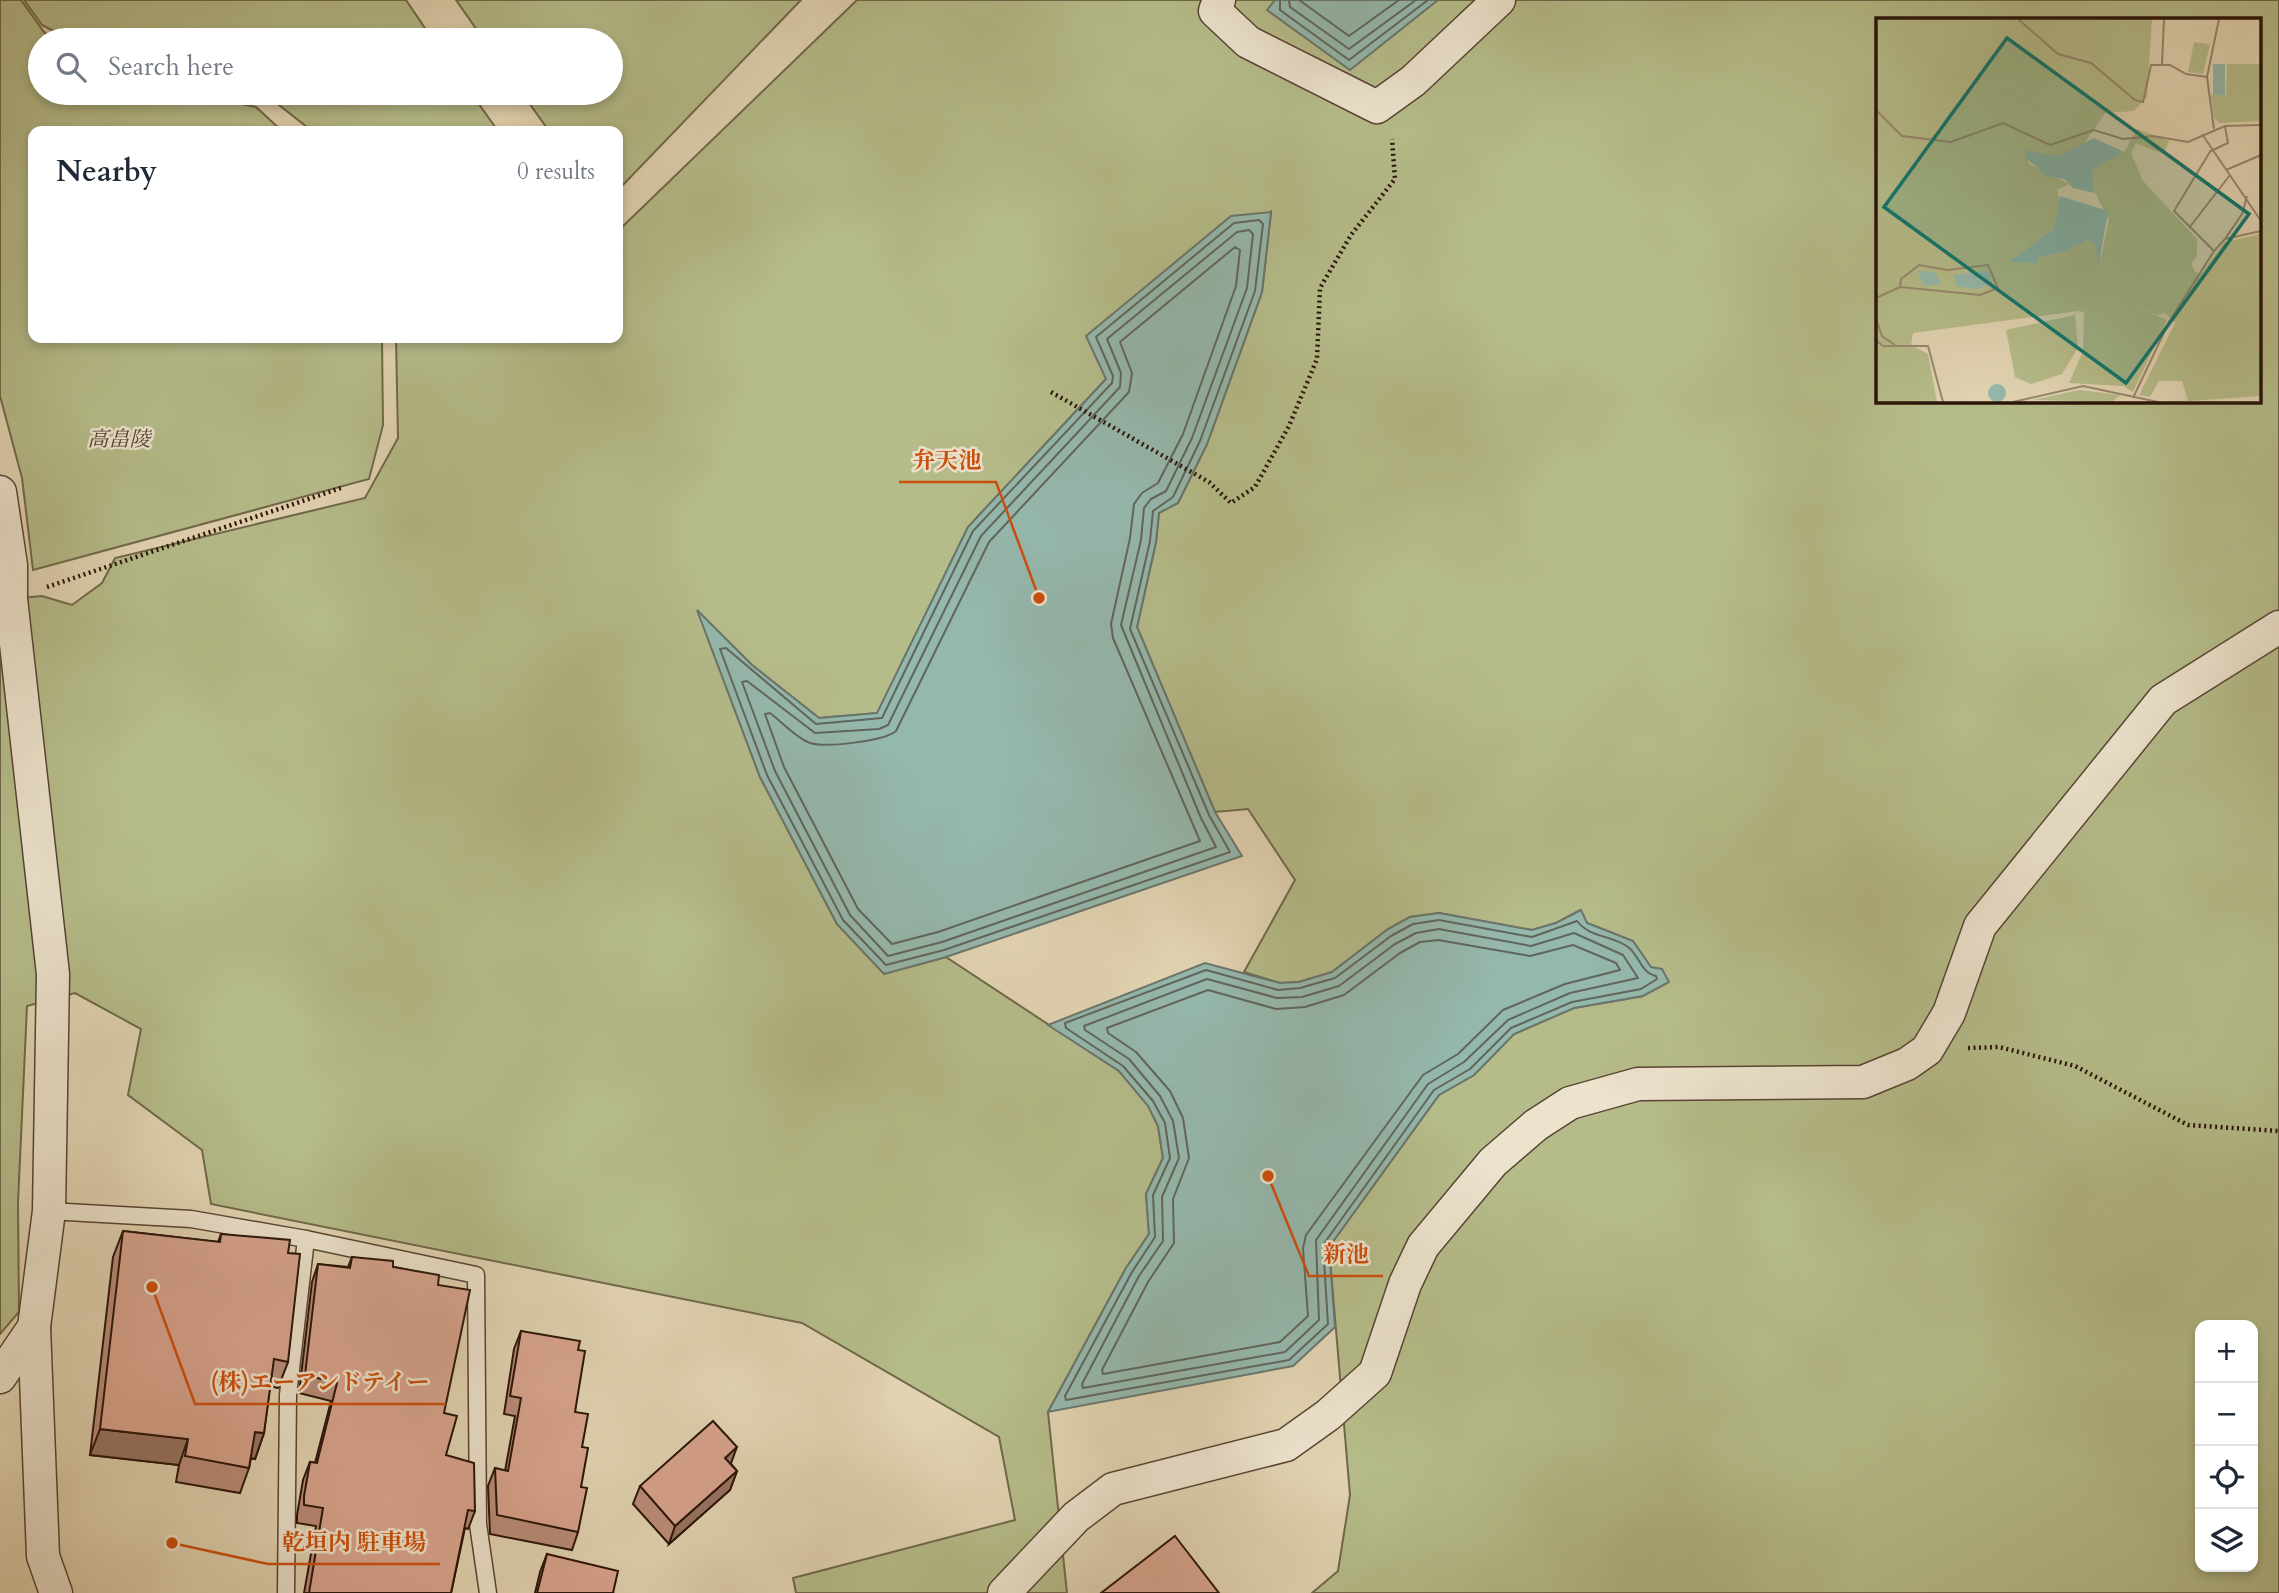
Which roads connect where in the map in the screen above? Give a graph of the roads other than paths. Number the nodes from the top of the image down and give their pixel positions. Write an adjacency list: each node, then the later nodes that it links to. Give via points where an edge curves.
1 (1219, 0): 2 (street, via 1215,11 1248,42 1377,107 1413,81)
2 (1499, 0)
3 (0, 492): 5 (street, via 52,974)
4 (2279, 627): 12 (street, via 2163,700 1980,926 1949,1013 1927,1050 1908,1064 1863,1082 1638,1084 1570,1103 1493,1162 1423,1246 1375,1373 1328,1415 1286,1445 1113,1489 1076,1517)
5 (49, 1212): 6 (lane, via 191,1219); 7 (street)
6 (306, 1239): 10 (lane, via 288,1395); 11 (lane, via 476,1275 478,1524)
7 (34, 1326): 8 (street); 9 (street, via 43,1556)
8 (0, 1377)
9 (56, 1593)
10 (286, 1593)
11 (488, 1593)
12 (1004, 1593)

